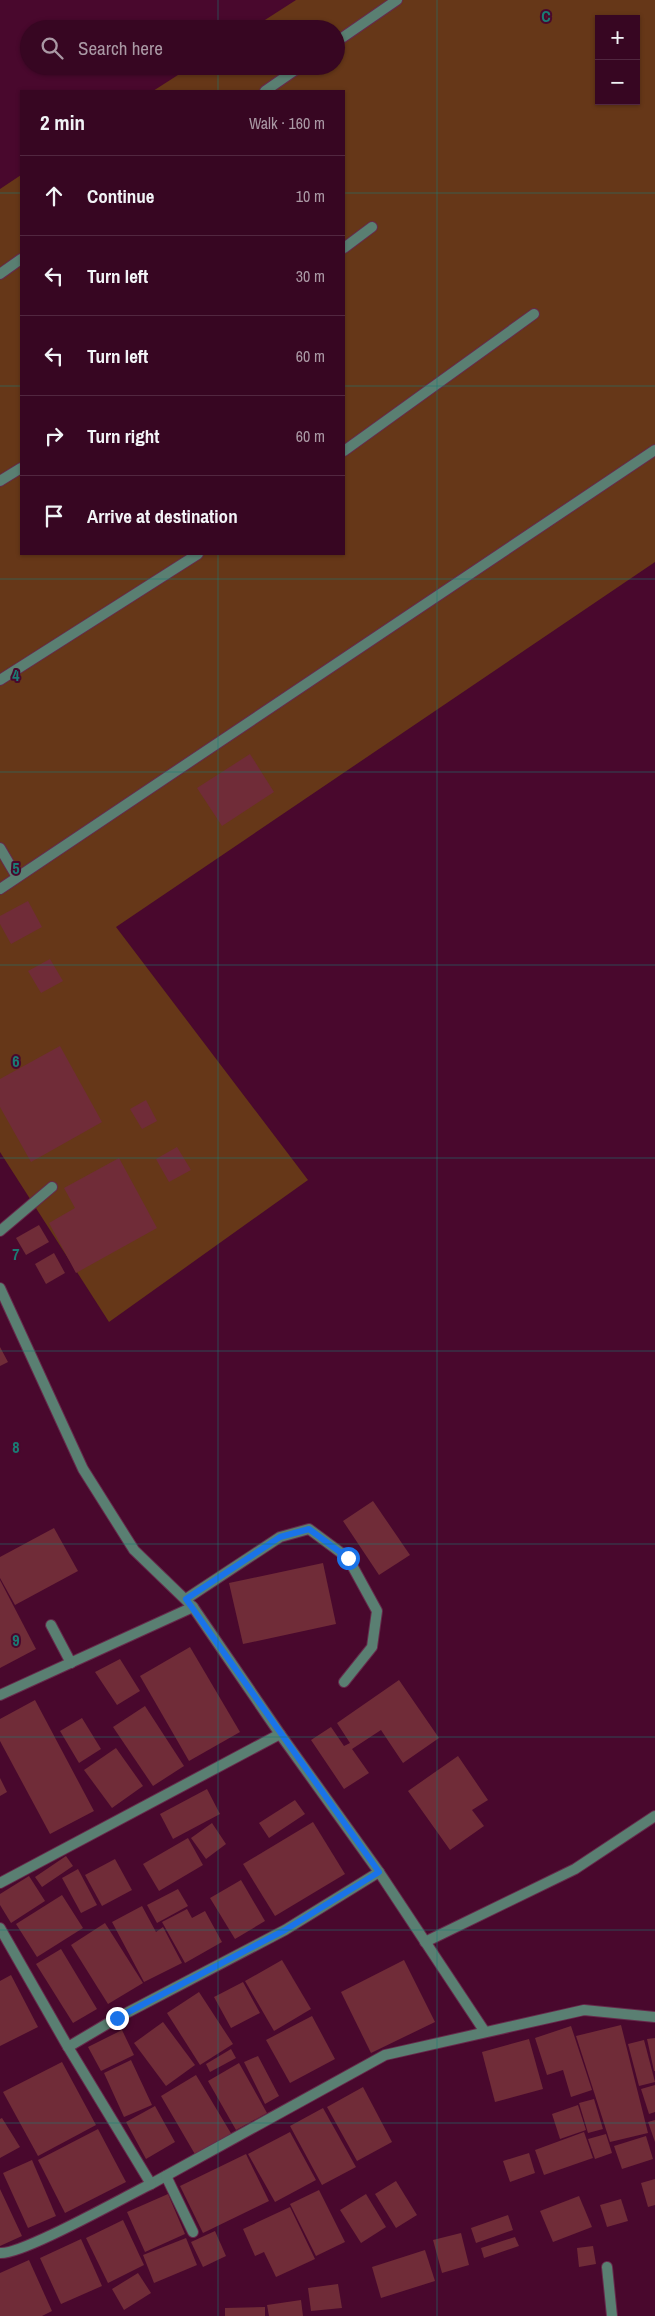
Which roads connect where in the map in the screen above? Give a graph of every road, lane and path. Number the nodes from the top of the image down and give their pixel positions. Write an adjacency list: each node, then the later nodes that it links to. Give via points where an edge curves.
1 (397, 0): 2 (street)
2 (345, 36)
3 (288, 75): 4 (street)
4 (266, 90)
5 (372, 227): 6 (street)
6 (345, 247)
7 (20, 260): 8 (street)
8 (0, 274)
9 (534, 314): 10 (street)
10 (345, 450)
11 (655, 450): 17 (street)
12 (20, 469): 13 (street)
13 (0, 481)
14 (196, 555): 15 (street)
15 (0, 680)
16 (0, 848): 17 (street)
17 (17, 878): 18 (street)
18 (0, 889)
19 (52, 1187): 20 (street)
20 (0, 1231)
21 (0, 1288): 22 (street, via 83,1469 134,1550)
22 (190, 1603): 24 (street); 25 (street, via 280,1537 309,1529 348,1558 377,1612 372,1647); 27 (street)
23 (51, 1625): 24 (street)
24 (71, 1663): 26 (street)
25 (344, 1682)
26 (0, 1695)
27 (280, 1734): 29 (street); 30 (street)
28 (655, 1816): 32 (street, via 575,1870)
29 (379, 1872): 32 (street); 35 (street, via 285,1930)
30 (0, 1882)
31 (0, 1928): 35 (street)
32 (425, 1942): 34 (street)
33 (655, 2018): 34 (street, via 584,2010)
34 (485, 2032): 36 (street, via 385,2055)
35 (68, 2047): 37 (street)
36 (166, 2176): 37 (street); 38 (street)
37 (150, 2184): 39 (street, via 30,2244 7,2254)
38 (193, 2232)
39 (0, 2253)
40 (607, 2267): 41 (street)
41 (612, 2316)

